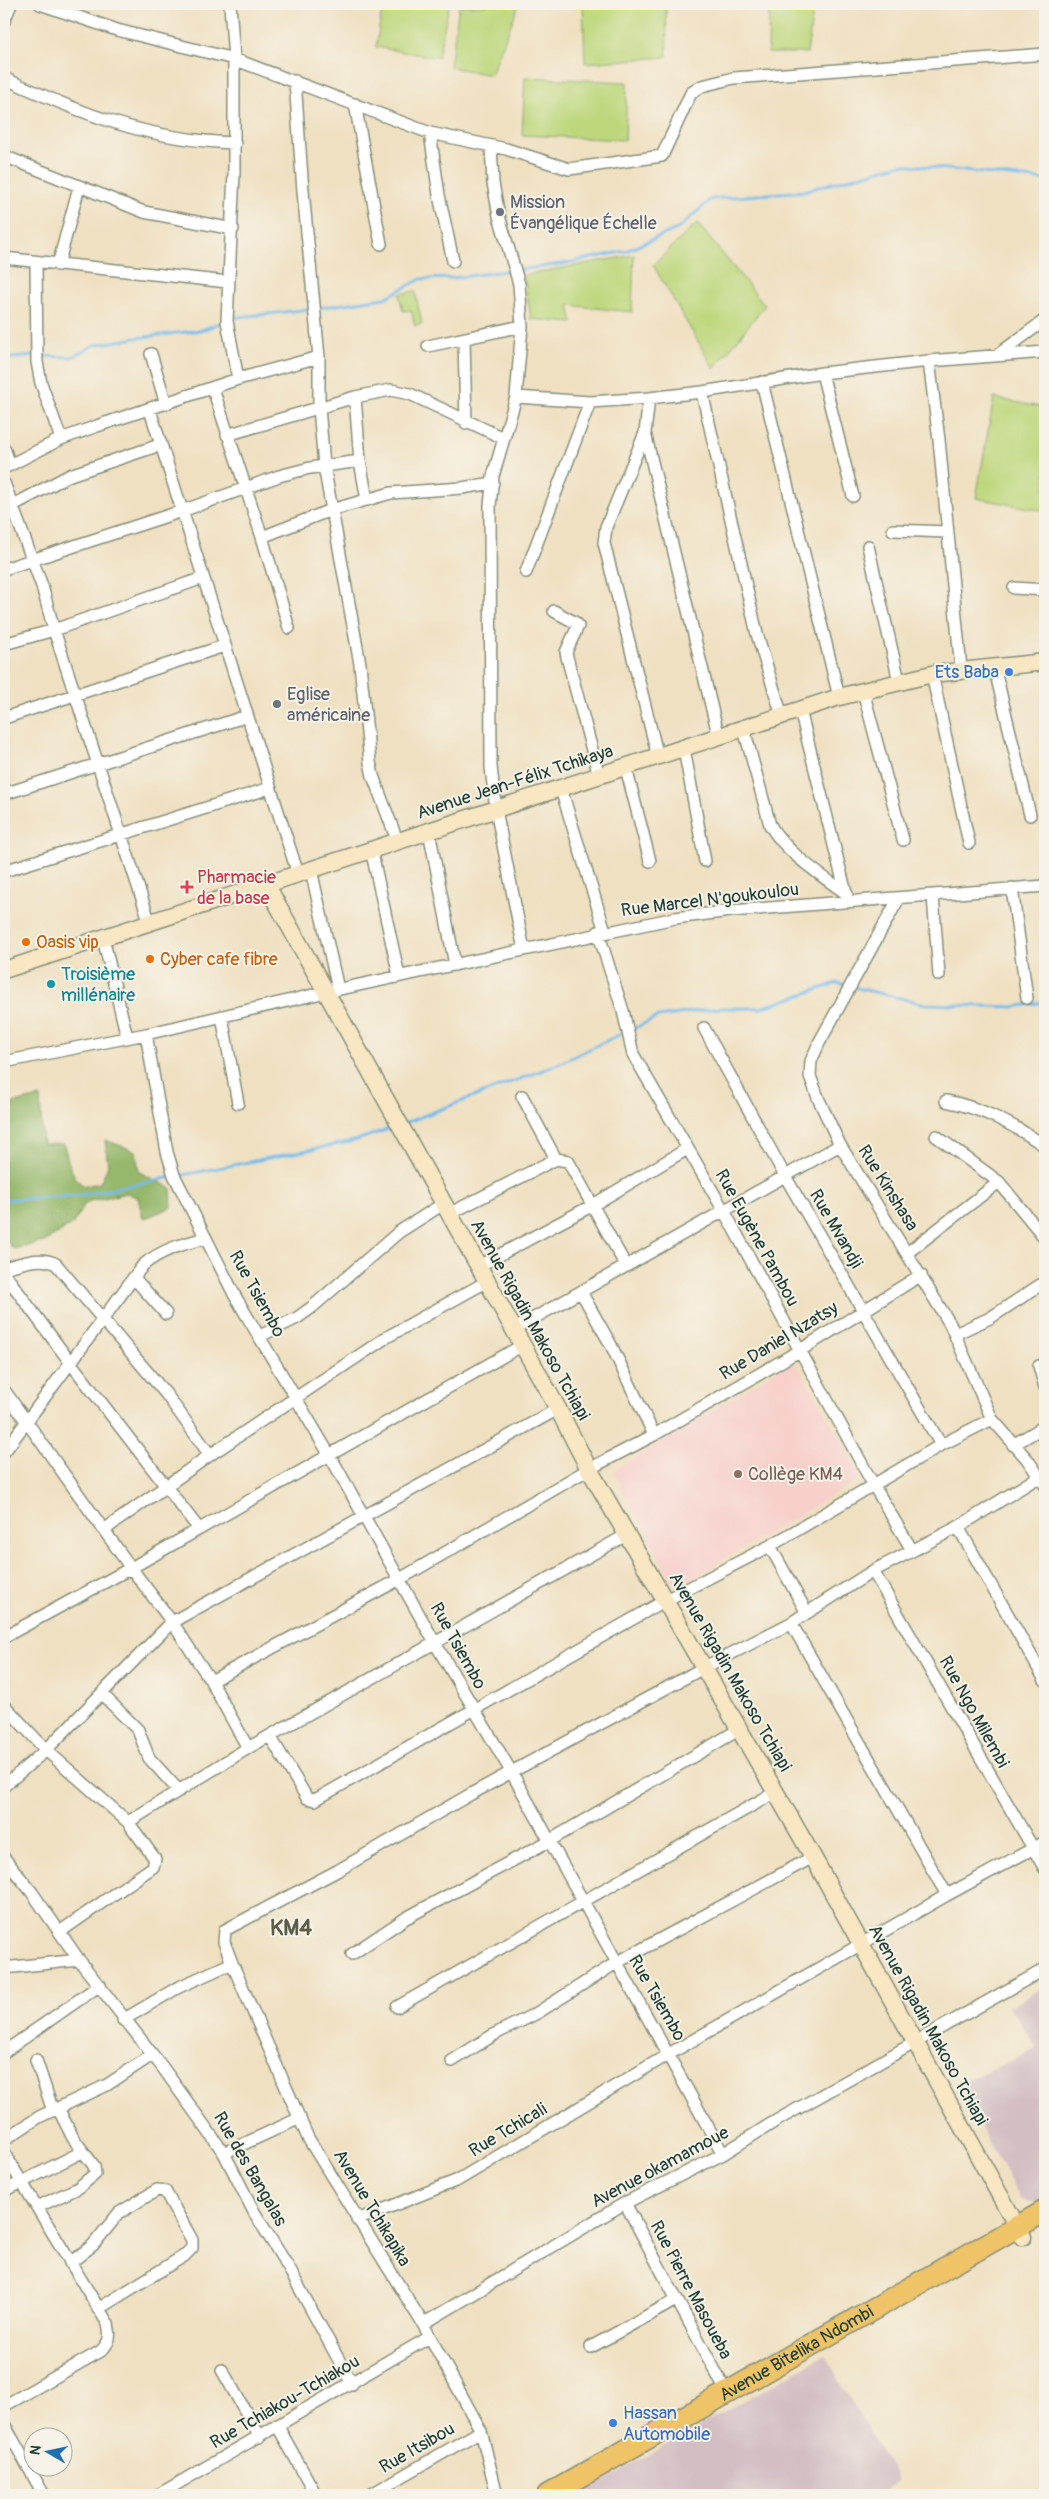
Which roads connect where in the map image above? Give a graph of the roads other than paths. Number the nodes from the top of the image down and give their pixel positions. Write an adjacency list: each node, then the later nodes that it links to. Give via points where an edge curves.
1 (11, 4): 4 (street)
2 (40, 4): 6 (street, via 117,30)
3 (230, 4): 6 (street)
4 (4, 21)
5 (1045, 54): 12 (street, via 734,78 702,86 691,93 665,153 658,157 569,169)
6 (234, 59): 8 (street); 11 (street)
7 (4, 78): 11 (street, via 54,102 130,128 166,137)
8 (296, 81): 9 (street); 29 (street, via 303,191)
9 (355, 104): 10 (street); 16 (street)
10 (430, 133): 12 (street); 18 (street)
11 (235, 143): 15 (street)
12 (491, 146): 23 (street, via 496,200 516,270)
13 (4, 156): 14 (street)
14 (79, 187): 15 (street, via 144,212); 20 (street)
15 (233, 229): 21 (street)
16 (381, 244)
17 (4, 258): 19 (street)
18 (453, 261)
19 (36, 262): 20 (street); 47 (street, via 36,362 40,383)
20 (58, 265): 21 (street)
21 (228, 282): 32 (street, via 227,321)
22 (1045, 320): 28 (street)
23 (522, 326): 24 (street); 37 (street)
24 (464, 339): 25 (street); 43 (street)
25 (428, 346)
26 (1045, 352): 28 (street)
27 (152, 354): 40 (street)
28 (999, 354): 30 (street)
29 (320, 357): 32 (street); 41 (street)
30 (929, 361): 31 (street); 62 (street)
31 (822, 373): 33 (street); 56 (street)
32 (238, 380): 34 (street)
33 (762, 382): 35 (street); 83 (street)
34 (213, 389): 40 (street); 45 (street)
35 (702, 392): 38 (street); 86 (street, via 748,597)
36 (355, 397): 41 (street); 43 (street, via 391,390 410,394); 50 (street)
37 (516, 397): 39 (street); 46 (street)
38 (649, 398): 39 (street); 44 (street)
39 (590, 402): 67 (street)
40 (166, 404): 42 (street)
41 (319, 407): 45 (street); 51 (street)
42 (150, 410): 47 (street); 48 (street)
43 (466, 423): 46 (street)
44 (645, 433): 89 (street); 91 (street, via 606,527 604,543)
45 (227, 436): 55 (street)
46 (503, 438): 54 (street)
47 (61, 439): 52 (street)
48 (160, 445): 58 (street, via 70,475); 60 (street)
49 (4, 448): 52 (street)
50 (360, 461): 51 (street); 57 (street)
51 (324, 466): 55 (street, via 279,476); 59 (street)
52 (7, 467)
53 (4, 483): 58 (street)
54 (492, 483): 57 (street, via 412,490); 98 (street, via 489,593 491,767)
55 (245, 489): 60 (street); 63 (street)
56 (853, 496)
57 (367, 500): 59 (street)
58 (8, 507): 65 (street)
59 (332, 510): 63 (street); 102 (street, via 360,664 370,762)
60 (182, 511): 65 (street); 68 (street)
61 (893, 530): 62 (street)
62 (948, 532): 78 (street)
63 (262, 537): 72 (street)
64 (868, 546): 80 (street)
65 (34, 560): 66 (street); 73 (street)
66 (4, 569)
67 (526, 572)
68 (203, 578): 73 (street); 75 (street)
69 (1014, 588): 70 (street)
70 (1045, 590)
71 (554, 611): 94 (street, via 578,626 567,657)
72 (289, 628)
73 (54, 630): 74 (street); 82 (street)
74 (4, 644)
75 (224, 646): 82 (street); 85 (street)
76 (1045, 662): 77 (street, Avenue Jean-Félix Tchikaya)
77 (994, 666): 78 (street, Avenue Jean-Félix Tchikaya); 99 (street)
78 (961, 669): 79 (street, Avenue Jean-Félix Tchikaya)
79 (932, 674): 80 (street, Avenue Jean-Félix Tchikaya); 104 (street)
80 (899, 681): 81 (street, Avenue Jean-Félix Tchikaya)
81 (863, 691): 83 (street, Avenue Jean-Félix Tchikaya); 103 (street)
82 (75, 695): 87 (street); 92 (street)
83 (839, 697): 84 (street, Avenue Jean-Félix Tchikaya)
84 (800, 710): 86 (street, Avenue Jean-Félix Tchikaya); 114 (street)
85 (247, 716): 92 (street); 95 (street)
86 (782, 716): 88 (street, Avenue Jean-Félix Tchikaya)
87 (4, 718)
88 (744, 729): 89 (street, Avenue Jean-Félix Tchikaya); 114 (street, via 775,834)
89 (719, 738): 90 (street, Avenue Jean-Félix Tchikaya)
90 (684, 749): 91 (street, Avenue Jean-Félix Tchikaya); 107 (street)
91 (658, 757): 93 (street, Avenue Jean-Félix Tchikaya)
92 (98, 763): 97 (street); 101 (street)
93 (626, 768): 94 (street, Avenue Jean-Félix Tchikaya); 106 (street)
94 (599, 776): 96 (street, Avenue Jean-Félix Tchikaya)
95 (270, 788): 101 (street); 109 (street)
96 (561, 789): 98 (street, Avenue Jean-Félix Tchikaya); 117 (street, Rue Eugène Pambou)
97 (4, 794)
98 (496, 810): 100 (street, Avenue Jean-Félix Tchikaya); 119 (street)
99 (1030, 815)
100 (429, 831): 102 (street, Avenue Jean-Félix Tchikaya); 120 (street)
101 (120, 836): 108 (street); 116 (street)
102 (397, 840): 105 (street, Avenue Jean-Félix Tchikaya)
103 (903, 840)
104 (969, 843)
105 (371, 849): 109 (street, Avenue Jean-Félix Tchikaya); 123 (street)
106 (650, 861)
107 (705, 862)
108 (4, 871)
109 (305, 872): 110 (street, Avenue Jean-Félix Tchikaya); 124 (street)
110 (266, 884): 116 (street, Avenue Jean-Félix Tchikaya); 124 (street, Avenue Rigadin Makoso Tchiapi)
111 (1045, 886): 112 (street, Rue Marcel N'goukoulou)
112 (1012, 888): 113 (street, Rue Marcel N'goukoulou); 125 (street)
113 (933, 896): 115 (street, Rue Marcel N'goukoulou); 122 (street)
114 (848, 898): 115 (street, Rue Marcel N'goukoulou); 117 (street, Rue Marcel N'goukoulou, via 674,918)
115 (899, 898): 135 (street, Rue Kinshasa, via 811,1061 813,1087)
116 (150, 923): 118 (street, Avenue Jean-Félix Tchikaya)
117 (602, 932): 119 (street, Rue Marcel N'goukoulou); 137 (street, Rue Eugène Pambou, via 633,1054)
118 (103, 938): 121 (street, Avenue Jean-Félix Tchikaya); 129 (street)
119 (524, 950): 120 (street, Rue Marcel N'goukoulou)
120 (455, 965): 123 (street, Rue Marcel N'goukoulou)
121 (4, 970)
122 (939, 975)
123 (399, 976): 124 (street, Rue Marcel N'goukoulou)
124 (332, 990): 126 (street, Rue Marcel N'goukoulou); 142 (street, Avenue Rigadin Makoso Tchiapi, via 402,1131)
125 (1027, 998)
126 (222, 1017): 128 (street, Rue Marcel N'goukoulou); 133 (street)
127 (704, 1028): 139 (street, Rue Mvandji)
128 (146, 1034): 129 (street, Rue Marcel N'goukoulou); 145 (street, Rue Tsiembo, via 167,1152 174,1175)
129 (127, 1038): 130 (street, Rue Marcel N'goukoulou)
130 (4, 1062)
131 (522, 1096): 138 (street)
132 (946, 1101): 136 (street, via 988,1113)
133 (238, 1103)
134 (936, 1136): 140 (street)
135 (840, 1145): 139 (street); 147 (street, Rue Kinshasa)
136 (1045, 1146)
137 (686, 1150): 141 (street); 143 (street, Rue Eugène Pambou)
138 (556, 1159): 141 (street, via 568,1161); 142 (street)
139 (785, 1176): 143 (street); 157 (street, Rue Mvandji)
140 (999, 1182): 144 (street); 147 (street)
141 (592, 1205): 148 (street); 149 (street)
142 (446, 1209): 148 (street, Avenue Rigadin Makoso Tchiapi); 162 (street, via 399,1232 297,1318)
143 (724, 1211): 149 (street); 164 (street, Rue Eugène Pambou)
144 (1041, 1225): 146 (street)
145 (206, 1238): 153 (street, via 155,1255); 162 (street, Rue Tsiembo, via 235,1296)
146 (1045, 1238)
147 (907, 1253): 152 (street, Rue Kinshasa)
148 (477, 1266): 154 (street, Avenue Rigadin Makoso Tchiapi)
149 (626, 1266): 156 (street)
150 (4, 1268): 159 (street, via 49,1260 56,1264)
151 (4, 1273): 165 (street)
152 (921, 1275): 157 (street, Rue Daniel Nzatsy); 161 (street, Rue Kinshasa)
153 (134, 1278): 158 (street); 159 (street)
154 (486, 1282): 160 (street, Avenue Rigadin Makoso Tchiapi); 169 (street, via 387,1338)
155 (1040, 1285): 161 (street, via 990,1318)
156 (581, 1292): 160 (street); 174 (street)
157 (863, 1310): 164 (street, Rue Daniel Nzatsy); 175 (street, Rue Mvandji)
158 (166, 1314)
159 (102, 1320): 165 (street); 179 (street, via 166,1394)
160 (513, 1330): 163 (street, Avenue Rigadin Makoso Tchiapi)
161 (955, 1334): 171 (street, Rue Kinshasa)
162 (260, 1336): 169 (street, Rue Tsiembo)
163 (521, 1346): 170 (street, Avenue Rigadin Makoso Tchiapi); 178 (street)
164 (799, 1351): 174 (street, Rue Daniel Nzatsy); 183 (street, Rue Eugène Pambou)
165 (70, 1362): 172 (street); 182 (street)
166 (1039, 1366): 167 (street)
167 (1045, 1388)
168 (4, 1390): 172 (street)
169 (295, 1397): 178 (street, Rue Tsiembo); 179 (street)
170 (558, 1409): 180 (street, Avenue Rigadin Makoso Tchiapi); 184 (street)
171 (992, 1419): 175 (street); 176 (street, Rue Kinshasa)
172 (26, 1421): 177 (street); 187 (street)
173 (1045, 1426): 176 (street)
174 (654, 1435): 180 (street, Rue Daniel Nzatsy)
175 (941, 1445): 183 (street)
176 (1013, 1445): 181 (street, Rue Kinshasa)
177 (4, 1452)
178 (329, 1454): 184 (street, Rue Tsiembo); 186 (street)
179 (210, 1455): 182 (street)
180 (589, 1469): 188 (street, Avenue Rigadin Makoso Tchiapi); 193 (street, Rue Daniel Nzatsy)
181 (1042, 1480): 185 (street)
182 (165, 1486): 186 (street); 187 (street)
183 (874, 1486): 189 (street); 190 (street, Rue Eugène Pambou)
184 (363, 1516): 193 (street, Rue Tsiembo); 196 (street)
185 (958, 1527): 190 (street); 201 (street)
186 (199, 1529): 191 (street)
187 (104, 1530): 191 (street)
188 (628, 1534): 194 (street, Avenue Rigadin Makoso Tchiapi); 199 (street)
189 (770, 1546): 194 (street); 195 (street)
190 (912, 1550): 192 (street)
191 (131, 1568): 196 (street); 198 (street)
192 (873, 1571): 195 (street); 217 (street, Rue Ngo Milembi)
193 (400, 1579): 199 (street, Rue Tsiembo); 202 (street, Rue Daniel Nzatsy)
194 (666, 1600): 200 (street, Avenue Rigadin Makoso Tchiapi); 205 (street)
195 (807, 1612): 197 (street)
196 (172, 1622): 202 (street); 203 (street)
197 (791, 1623): 200 (street); 221 (street)
198 (4, 1637)
199 (435, 1644): 205 (street, Rue Tsiembo); 207 (street)
200 (705, 1667): 206 (street, Avenue Rigadin Makoso Tchiapi); 210 (street)
201 (1045, 1680)
202 (211, 1682): 208 (street)
203 (102, 1694): 209 (street); 212 (street, via 138,1730 149,1758)
204 (4, 1705): 209 (street)
205 (474, 1711): 207 (street, via 315,1800 307,1798); 210 (street, Rue Tsiembo)
206 (740, 1728): 213 (street, Avenue Rigadin Makoso Tchiapi); 215 (street)
207 (270, 1736): 208 (street)
208 (248, 1748): 212 (street)
209 (46, 1750): 211 (street); 214 (street)
210 (512, 1773): 215 (street, Rue Tsiembo); 227 (street, Avenue Tchikapika, via 337,1871 230,1926 224,1935)
211 (4, 1786)
212 (178, 1791): 214 (street)
213 (776, 1792): 218 (street, Avenue Rigadin Makoso Tchiapi); 222 (street)
214 (128, 1822): 223 (street, via 151,1852 155,1865)
215 (549, 1840): 222 (street, Rue Tsiembo); 225 (street, via 406,1918)
216 (1045, 1842): 217 (street, Rue Tchicali)
217 (1034, 1848): 220 (street, Rue Ngo Milembi); 221 (street, Rue Tchicali)
218 (813, 1856): 224 (street, Avenue Rigadin Makoso Tchiapi); 228 (street)
219 (4, 1858): 223 (street, Rue des Bangalas)
220 (1045, 1869)
221 (947, 1895): 224 (street, Rue Tchicali)
222 (582, 1902): 228 (street, Rue Tsiembo); 232 (street)
223 (61, 1931): 226 (street, Rue des Bangalas)
224 (861, 1946): 234 (street, Avenue Rigadin Makoso Tchiapi); 236 (street, Rue Tchicali)
225 (352, 1954)
226 (79, 1960): 229 (street); 231 (street, Rue des Bangalas)
227 (232, 1963): 233 (street, via 177,1988); 241 (street, Avenue Tchikapika)
228 (616, 1963): 236 (street, Rue Tsiembo); 239 (street)
229 (4, 1968)
230 (1045, 1969): 234 (street, Avenue okamamoue)
231 (100, 1985): 233 (street, Rue des Bangalas); 235 (street)
232 (397, 2008)
233 (123, 2020): 237 (street, Rue des Bangalas)
234 (915, 2043): 246 (street, Avenue okamamoue, via 774,2122); 254 (street, Avenue Rigadin Makoso Tchiapi)
235 (4, 2052)
236 (669, 2054): 246 (street, Rue Tsiembo); 252 (street, Rue Tchicali, via 458,2180)
237 (152, 2055): 240 (street, via 107,2084); 245 (street, Rue des Bangalas)
238 (36, 2060): 240 (street)
239 (452, 2061)
240 (56, 2109): 242 (street); 243 (street)
241 (300, 2118): 245 (street); 252 (street, Avenue Tchikapika, via 308,2138)
242 (4, 2140)
243 (82, 2152): 247 (street); 250 (street, via 94,2166 93,2178)
244 (4, 2153): 247 (street)
245 (224, 2153): 262 (street, Rue des Bangalas)
246 (724, 2154): 249 (street, Avenue okamamoue)
247 (22, 2181): 248 (street); 250 (street)
248 (4, 2191)
249 (625, 2203): 256 (street, Rue Pierre Masoueba); 258 (street, Avenue okamamoue)
250 (37, 2208): 255 (street)
251 (1045, 2211): 254 (highway, Avenue Bitelika Ndombi)
252 (357, 2220): 258 (street, Avenue Tchikapika)
253 (1045, 2225): 254 (highway, Avenue Bitelika Ndombi)
254 (1020, 2232): 263 (highway, Avenue Bitelika Ndombi); 275 (highway, Avenue Bitelika Ndombi)
255 (70, 2263): 257 (street); 257 (street, via 93,2244 119,2213 157,2190 165,2191 192,2240 192,2248)
256 (676, 2300): 260 (street); 263 (street, Rue Pierre Masoueba)
257 (98, 2309): 264 (street, via 108,2324 111,2335 108,2344)
258 (422, 2324): 259 (street, Avenue Tchikapika)
259 (428, 2338): 262 (street, Rue Tchiakou-Tchiakou); 267 (street, Avenue Tchikapika)
260 (591, 2347)
261 (222, 2370): 268 (street)
262 (352, 2384): 266 (street, Rue Tchiakou-Tchiakou)
263 (727, 2393): 274 (highway, Avenue Bitelika Ndombi)
264 (4, 2406)
265 (4, 2424): 270 (street)
266 (277, 2425): 268 (street, Rue Tchiakou-Tchiakou); 271 (street)
267 (481, 2431): 272 (street, Rue Itsibou); 273 (street, Avenue Tchikapika)
268 (260, 2437): 269 (street, Rue Tchiakou-Tchiakou)
269 (161, 2494)
270 (44, 2495)
271 (316, 2495)
272 (370, 2495)
273 (497, 2495)
274 (548, 2495)
275 (568, 2495)

